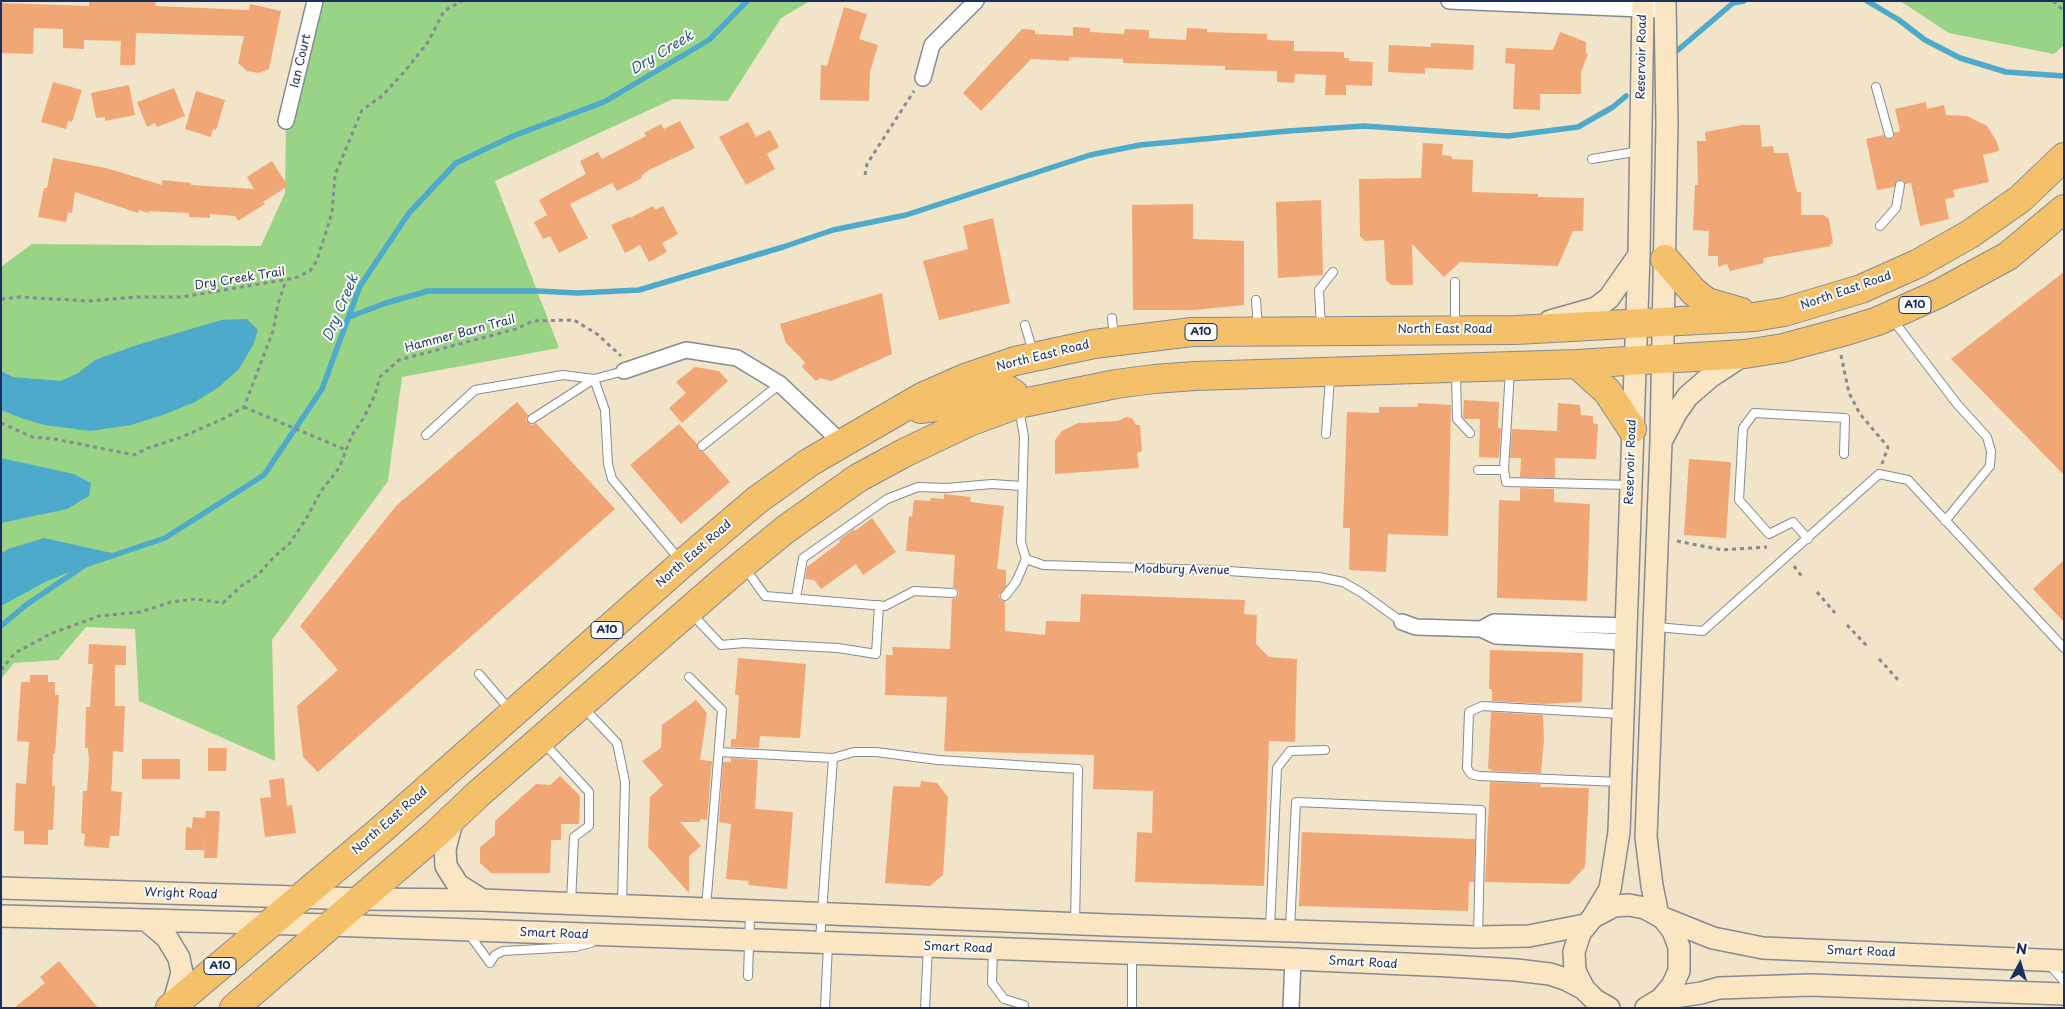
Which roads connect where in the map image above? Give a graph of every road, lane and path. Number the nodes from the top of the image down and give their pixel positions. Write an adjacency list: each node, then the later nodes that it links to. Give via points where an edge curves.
1 (315, 1): 11 (street, Ian Court)
2 (462, 1): 22 (path, Dry Creek Trail, via 444,11 428,42 405,72 382,96 362,110 335,175 332,214 317,260 310,271)
3 (976, 1): 9 (street, via 932,45)
4 (1449, 1): 6 (street)
5 (2053, 1): 8 (path)
6 (1642, 5): 7 (street); 13 (main road, Reservoir Road)
7 (1666, 6): 20 (main road, Reservoir Road, via 1667,123)
8 (2064, 11)
9 (923, 78): 16 (path, via 866,164)
10 (1876, 87): 12 (lane)
11 (286, 121)
12 (1889, 134)
13 (1640, 151): 15 (lane); 20 (main road, Reservoir Road)
14 (2064, 157): 27 (highway, North East Road / A10, via 2020,200 1917,264 1832,298 1784,312)
15 (1592, 159)
16 (865, 175)
17 (1900, 185): 19 (lane, via 1896,208)
18 (2064, 209): 26 (highway, A10, via 2008,256 1938,294)
19 (1880, 226)
20 (1652, 257): 27 (highway, via 1707,302); 28 (main road, Reservoir Road); 29 (main road, Reservoir Road); 32 (main road, via 1596,308)
21 (1333, 272): 33 (lane, via 1319,290)
22 (286, 280): 24 (path, Dry Creek Trail, via 182,297 89,301); 48 (path, via 274,331)
23 (1455, 282): 31 (lane)
24 (1, 299)
25 (1256, 300): 34 (lane)
26 (1890, 315): 35 (highway, A10, via 1816,340); 67 (lane, via 1957,404 1987,438 1991,451 1990,466)
27 (1754, 316): 28 (highway, North East Road / A10)
28 (1664, 322): 29 (highway, North East Road / A10); 38 (main road, Reservoir Road)
29 (1636, 323): 32 (highway, North East Road / A10); 39 (main road, Reservoir Road)
30 (1026, 325): 37 (lane)
31 (1455, 330): 32 (highway, North East Road / A10); 33 (highway, North East Road / A10)
32 (1516, 330)
33 (1322, 331): 34 (highway, North East Road / A10)
34 (1258, 332): 37 (highway, North East Road / A10, via 1114,330 1094,344)
35 (1744, 354): 38 (highway, A10); 56 (main road, via 1710,376 1688,396)
36 (1841, 355): 64 (path, via 1848,393 1860,414 1888,447)
37 (1034, 357): 49 (highway, North East Road / A10, via 965,378)
38 (1663, 359): 39 (highway, A10); 56 (main road, Reservoir Road)
39 (1635, 361): 40 (highway, A10); 52 (main road, Reservoir Road)
40 (1577, 364): 41 (highway, A10); 52 (highway, via 1607,391)
41 (1510, 366): 42 (highway, A10); 62 (lane)
42 (1456, 367): 44 (highway, A10); 53 (lane, via 1457,419)
43 (629, 370): 45 (lane); 46 (street, via 686,350 737,358); 59 (path, Hammer Barn Trail, via 597,334 574,320 533,321 516,329 399,360 380,377)
44 (1330, 372): 47 (highway, A10, via 1154,379); 54 (lane)
45 (594, 379): 50 (lane); 55 (lane, via 563,375 475,390); 72 (lane, via 605,410 612,479)
46 (780, 384): 57 (street); 58 (lane)
47 (1018, 404): 49 (highway, via 1014,394 1008,390 946,406); 63 (highway, A10, via 969,422); 66 (lane, via 1024,437)
48 (244, 407): 51 (path, via 182,437 134,455 32,437); 59 (path)
49 (898, 410): 57 (highway, North East Road / A10)
50 (532, 419)
51 (1, 423)
52 (1632, 429): 65 (main road, Reservoir Road)
53 (1470, 433)
54 (1326, 434)
55 (426, 435)
56 (1661, 442): 85 (main road, Reservoir Road)
57 (842, 443): 63 (highway); 72 (highway, North East Road / A10, via 757,500)
58 (702, 446)
59 (346, 450): 90 (path, Hammer Barn Trail, via 339,468 321,490 290,543 223,603 196,598 140,612 99,616 50,634 15,652)
60 (1844, 454): 68 (lane, via 1845,418 1754,413 1744,428 1739,500 1769,534 1794,522)
61 (1478, 470): 62 (lane)
62 (1504, 470): 65 (lane, via 1506,482)
63 (866, 474): 73 (highway, A10, via 786,529)
64 (1879, 474): 67 (lane, via 1908,480); 68 (lane)
65 (1630, 485): 86 (main road, Reservoir Road)
66 (1022, 486): 71 (lane, via 1021,542); 79 (lane, via 918,487 888,499 803,558)
67 (1945, 521): 88 (lane)
68 (1808, 539): 85 (lane, via 1703,631)
69 (1674, 540): 70 (path, via 1722,550)
70 (1769, 547)
71 (1026, 559): 78 (lane); 83 (lane, Modbury Avenue, via 1043,565 1319,577 1343,582)
72 (683, 563): 95 (highway, North East Road / A10)
73 (743, 564): 79 (lane, via 765,596); 81 (highway, A10)
74 (1793, 566): 75 (path)
75 (1803, 578)
76 (1817, 592): 82 (path)
77 (953, 593): 80 (lane, via 914,591 885,606)
78 (1006, 596)
79 (796, 598): 80 (lane)
80 (879, 605): 81 (lane, via 876,654 838,648 744,642 722,645)
81 (689, 611): 94 (highway, A10)
82 (1835, 612)
83 (1402, 622): 86 (street, Modbury Avenue, via 1416,627 1481,629 1496,636)
84 (1847, 625): 87 (path)
85 (1654, 627): 113 (main road, Reservoir Road, via 1646,837 1651,879)
86 (1626, 634): 96 (main road, Reservoir Road)
87 (1868, 647)
88 (2064, 648)
89 (1879, 660): 93 (path)
90 (1, 670)
91 (479, 674): 95 (lane)
92 (688, 677): 99 (lane, via 722,710)
93 (1900, 682)
94 (581, 705): 97 (highway, A10); 108 (lane, via 616,743 625,782)
95 (513, 713): 104 (highway, North East Road / A10)
96 (1623, 714): 101 (main road, Reservoir Road); 101 (lane, via 1482,706 1469,712 1467,768 1471,774 1479,776)
97 (541, 739): 102 (highway, A10); 107 (lane, via 589,792 589,826 574,837)
98 (1325, 750): 120 (lane, via 1290,751 1278,768)
99 (719, 752): 100 (lane); 109 (lane)
100 (833, 758): 111 (lane); 116 (lane, via 854,752 876,752 938,760 1078,768)
101 (1621, 782): 115 (main road, Reservoir Road, via 1618,849 1612,882 1605,900)
102 (454, 818): 105 (highway, A10); 106 (main road, via 445,849 446,866 458,884)
103 (1, 888): 104 (main road, Wright Road)
104 (301, 897): 105 (main road, Wright Road); 117 (highway, North East Road / A10)
105 (360, 899): 106 (main road); 118 (highway, A10)
106 (482, 900): 107 (main road)
107 (571, 904): 108 (main road)
108 (622, 906): 109 (main road)
109 (706, 909): 110 (main road)
110 (750, 911): 111 (main road); 123 (lane)
111 (821, 914): 116 (main road); 124 (lane)
112 (1, 916): 114 (main road)
113 (1661, 917): 115 (main road, Smart Road, via 1637,906 1622,905 1607,909); 129 (main road, Smart Road, via 1712,938 1763,948); 133 (main road, via 1677,939 1680,963 1672,986)
114 (146, 920): 117 (main road); 135 (main road, via 167,938 179,958 182,973)
115 (1589, 921): 122 (main road, via 1529,936); 132 (main road, Reservoir Road, via 1574,952 1575,971)
116 (1075, 923): 120 (main road)
117 (270, 924): 118 (main road); 135 (highway, North East Road / A10)
118 (330, 925): 119 (main road, Smart Road); 136 (highway, A10)
119 (466, 930): 121 (main road, Smart Road); 121 (lane, via 490,963 503,951 574,946)
120 (1280, 930): 122 (main road); 122 (lane, via 1296,802 1481,810)
121 (620, 936): 123 (main road, Smart Road)
122 (1478, 937)
123 (749, 941): 124 (main road, Smart Road); 130 (lane)
124 (824, 944): 125 (main road, Smart Road); 137 (lane)
125 (928, 947): 126 (main road, Smart Road); 138 (lane)
126 (993, 949): 127 (main road, Smart Road); 134 (lane, via 992,983 1004,999)
127 (1132, 954): 128 (main road, Smart Road); 139 (lane)
128 (1293, 959): 132 (main road, Smart Road, via 1550,974 1565,979); 140 (street)
129 (2054, 960): 131 (lane)
130 (748, 976)
131 (2063, 993): 133 (main road, via 1810,984 1719,988)
132 (1596, 1001)
133 (1655, 1004)
134 (1024, 1005)
135 (171, 1006)
136 (234, 1008)
137 (825, 1008)
138 (926, 1008)
139 (1132, 1008)
140 (1291, 1008)

